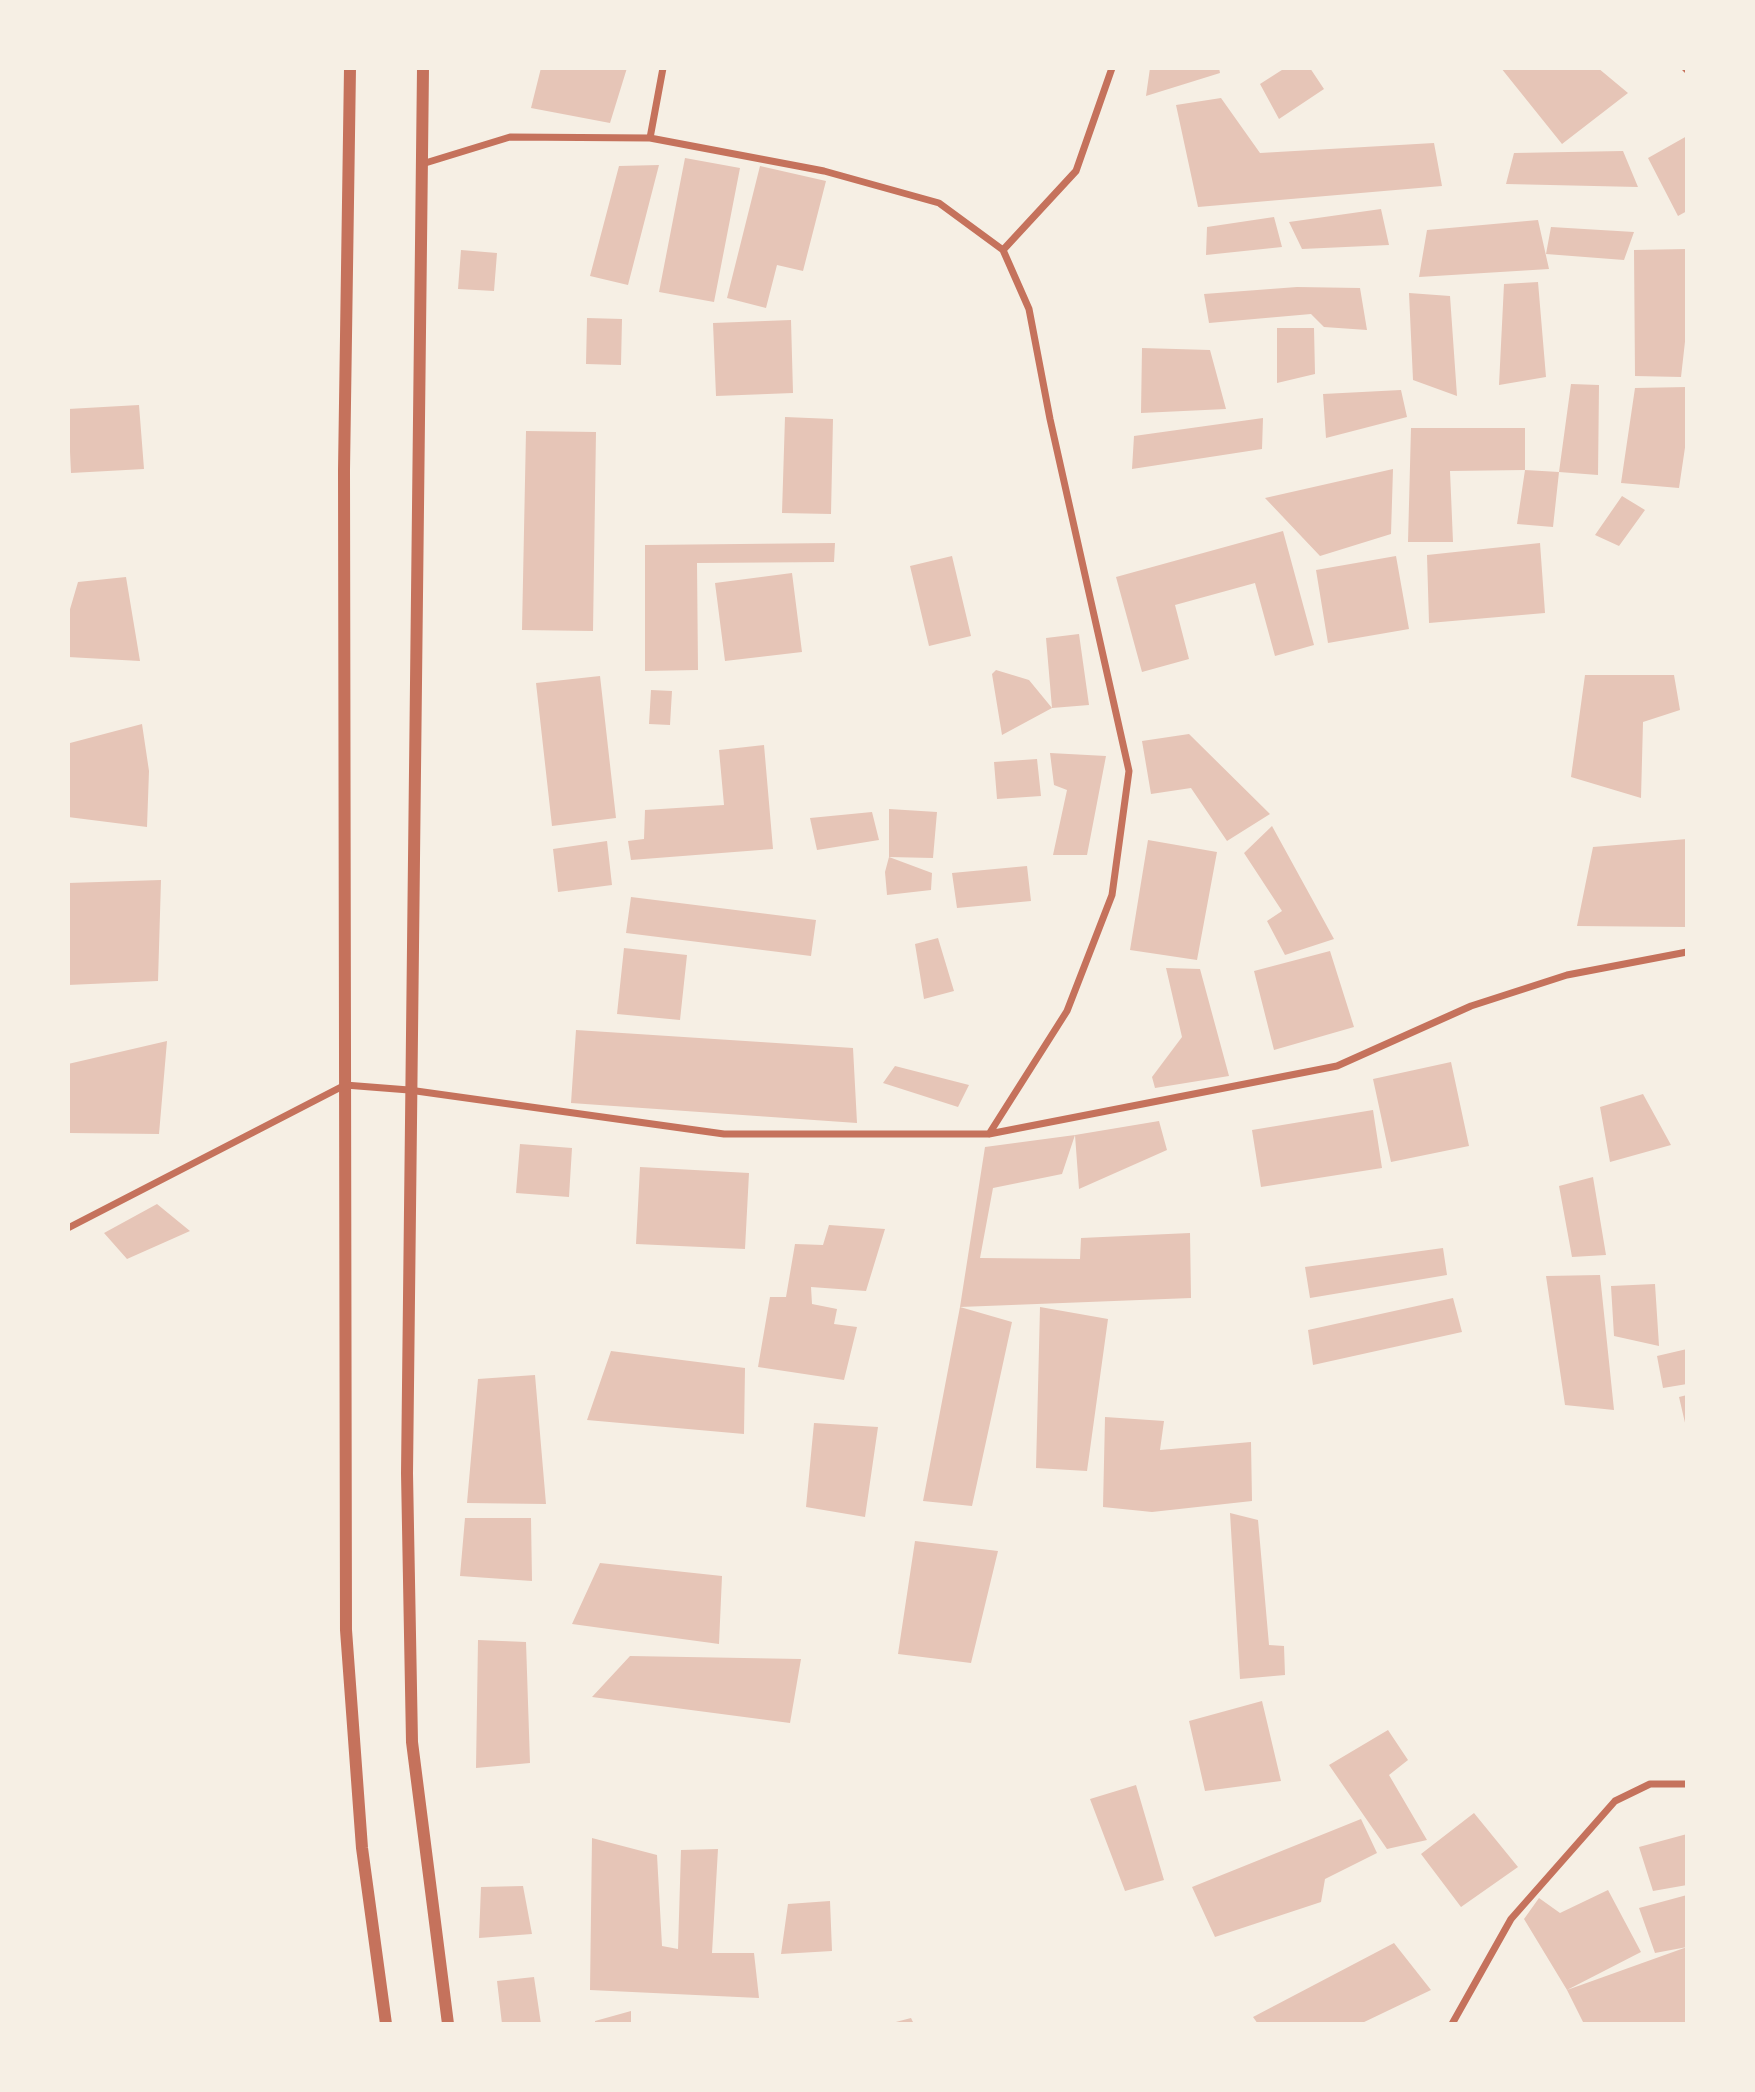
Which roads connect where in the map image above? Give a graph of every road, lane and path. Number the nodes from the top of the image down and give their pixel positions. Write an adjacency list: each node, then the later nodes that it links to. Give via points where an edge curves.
1 (350, 68): 9 (street, via 344,470)
2 (423, 68): 6 (street)
3 (663, 68): 5 (street)
4 (1112, 68): 7 (street, via 1076,172)
5 (650, 138): 6 (street, via 510,137); 7 (street, via 824,171 939,203)
6 (422, 164): 10 (street)
7 (1003, 250): 11 (street, via 1029,309 1129,771 1112,895 1067,1011)
8 (1687, 952): 11 (street, via 1543,982 1471,1006 1337,1066)
9 (345, 1085): 10 (street); 12 (street); 14 (street, via 346,1630 362,1848)
10 (409, 1090): 11 (street, via 724,1134); 15 (street, via 407,1473 412,1742)
11 (989, 1134)
12 (68, 1228)
13 (1687, 1784): 16 (street, via 1650,1784 1615,1801 1511,1919)
14 (386, 2024)
15 (448, 2024)
16 (1452, 2024)

